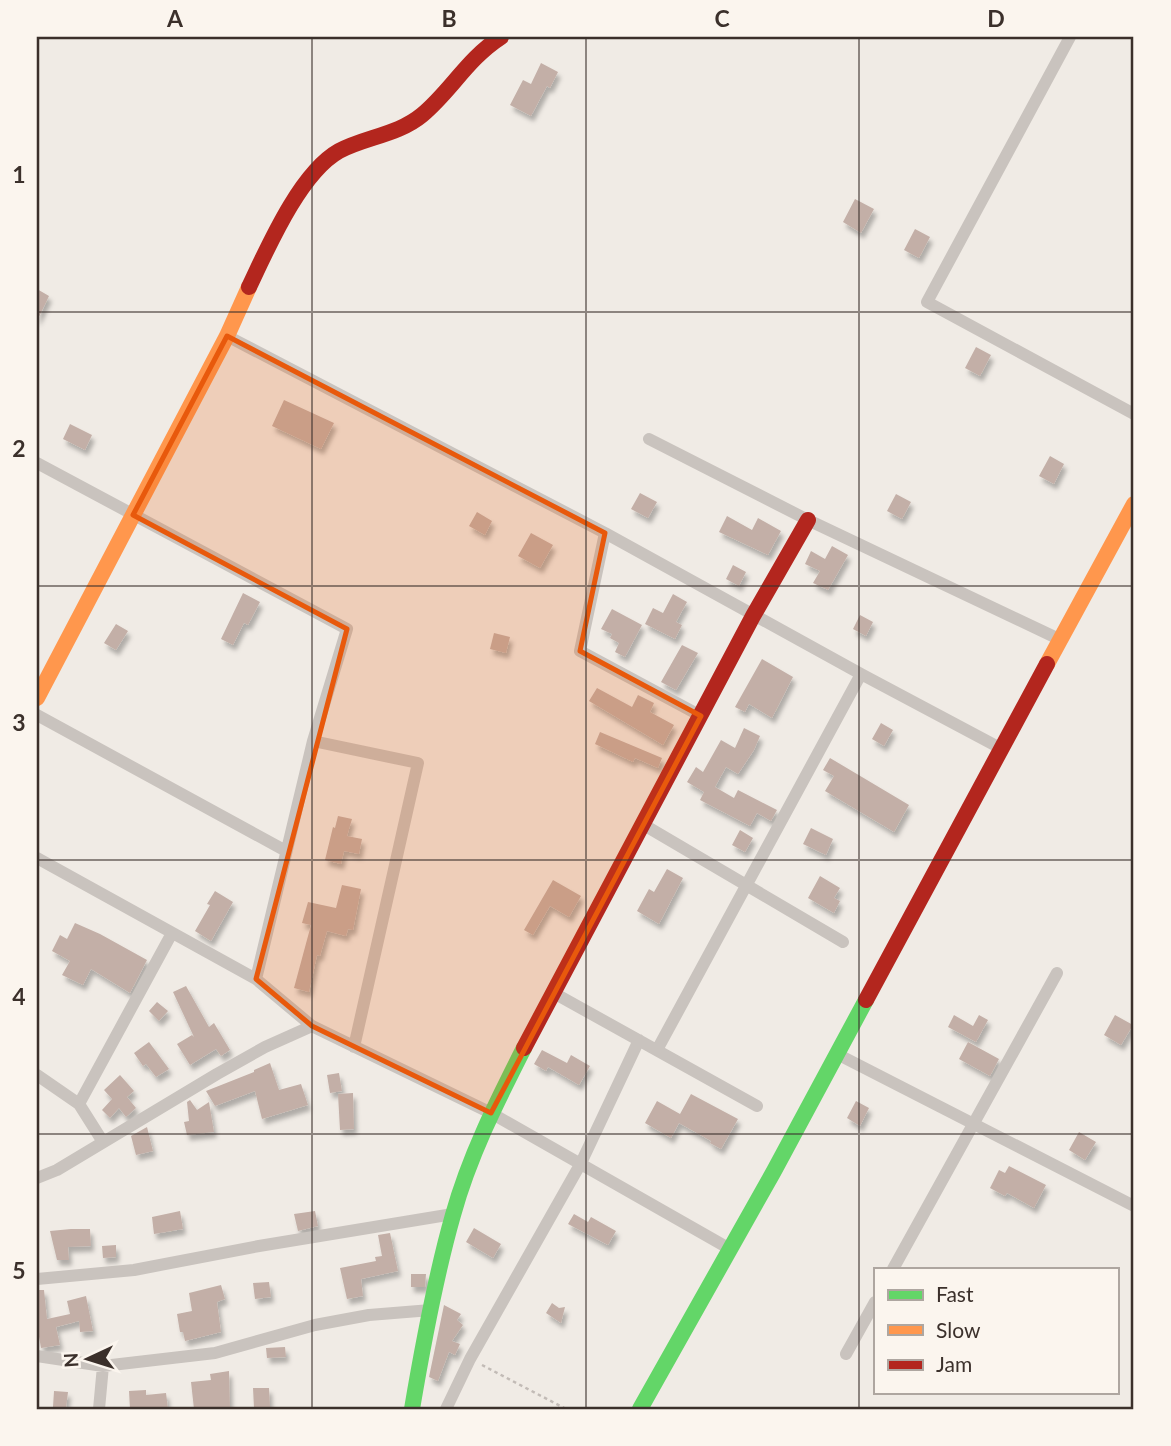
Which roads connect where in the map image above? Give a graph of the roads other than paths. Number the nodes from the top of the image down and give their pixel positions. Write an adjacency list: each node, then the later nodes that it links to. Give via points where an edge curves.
1 (501, 37): 3 (main road, via 482,49 421,116 339,151 314,170 270,242)
2 (1070, 37): 4 (street, via 927,302)
3 (227, 336): 8 (main road); 10 (street)
4 (1134, 414)
5 (649, 439): 9 (street)
6 (37, 463): 8 (street)
7 (1134, 504): 12 (main road)
8 (133, 515): 14 (main road); 17 (street, via 347,629)
9 (808, 520): 11 (main road); 12 (street)
10 (605, 533): 11 (street); 16 (street, via 580,651)
11 (753, 616): 13 (street); 16 (main road)
12 (1061, 640): 18 (main road)
13 (861, 674): 18 (street); 22 (street)
14 (37, 698)
15 (37, 715): 20 (street)
16 (701, 716): 19 (main road)
17 (313, 741): 20 (street); 30 (street, via 418,763)
18 (1002, 749): 32 (main road)
19 (644, 825): 22 (street); 27 (main road)
20 (286, 851): 26 (street)
21 (37, 858): 23 (street)
22 (745, 884): 24 (street); 31 (street)
23 (172, 933): 26 (street); 34 (street)
24 (843, 942)
25 (1057, 972): 37 (street)
26 (256, 979): 28 (street)
27 (552, 992): 29 (street); 36 (main road)
28 (312, 1026): 30 (street); 38 (street, via 241,1061)
29 (639, 1040): 31 (street); 39 (street)
30 (354, 1047): 36 (street)
31 (657, 1050): 35 (street)
32 (837, 1054): 37 (street); 43 (main road)
33 (37, 1075): 34 (street)
34 (79, 1104): 38 (street)
35 (757, 1106)
36 (491, 1113): 39 (street); 42 (main road)
37 (974, 1124): 41 (street); 44 (street)
38 (103, 1142): 40 (street)
39 (581, 1163): 43 (street); 53 (street)
40 (37, 1178)
41 (1134, 1206)
42 (453, 1214): 45 (street, via 134,1270); 47 (main road)
43 (730, 1248): 54 (main road)
44 (894, 1268)
45 (37, 1279)
46 (874, 1304): 48 (street)
47 (431, 1310): 50 (street, via 315,1325 215,1353); 52 (main road)
48 (846, 1354)
49 (37, 1356): 50 (street)
50 (103, 1366): 51 (street)
51 (99, 1409)
52 (412, 1409)
53 (446, 1409)
54 (639, 1409)

